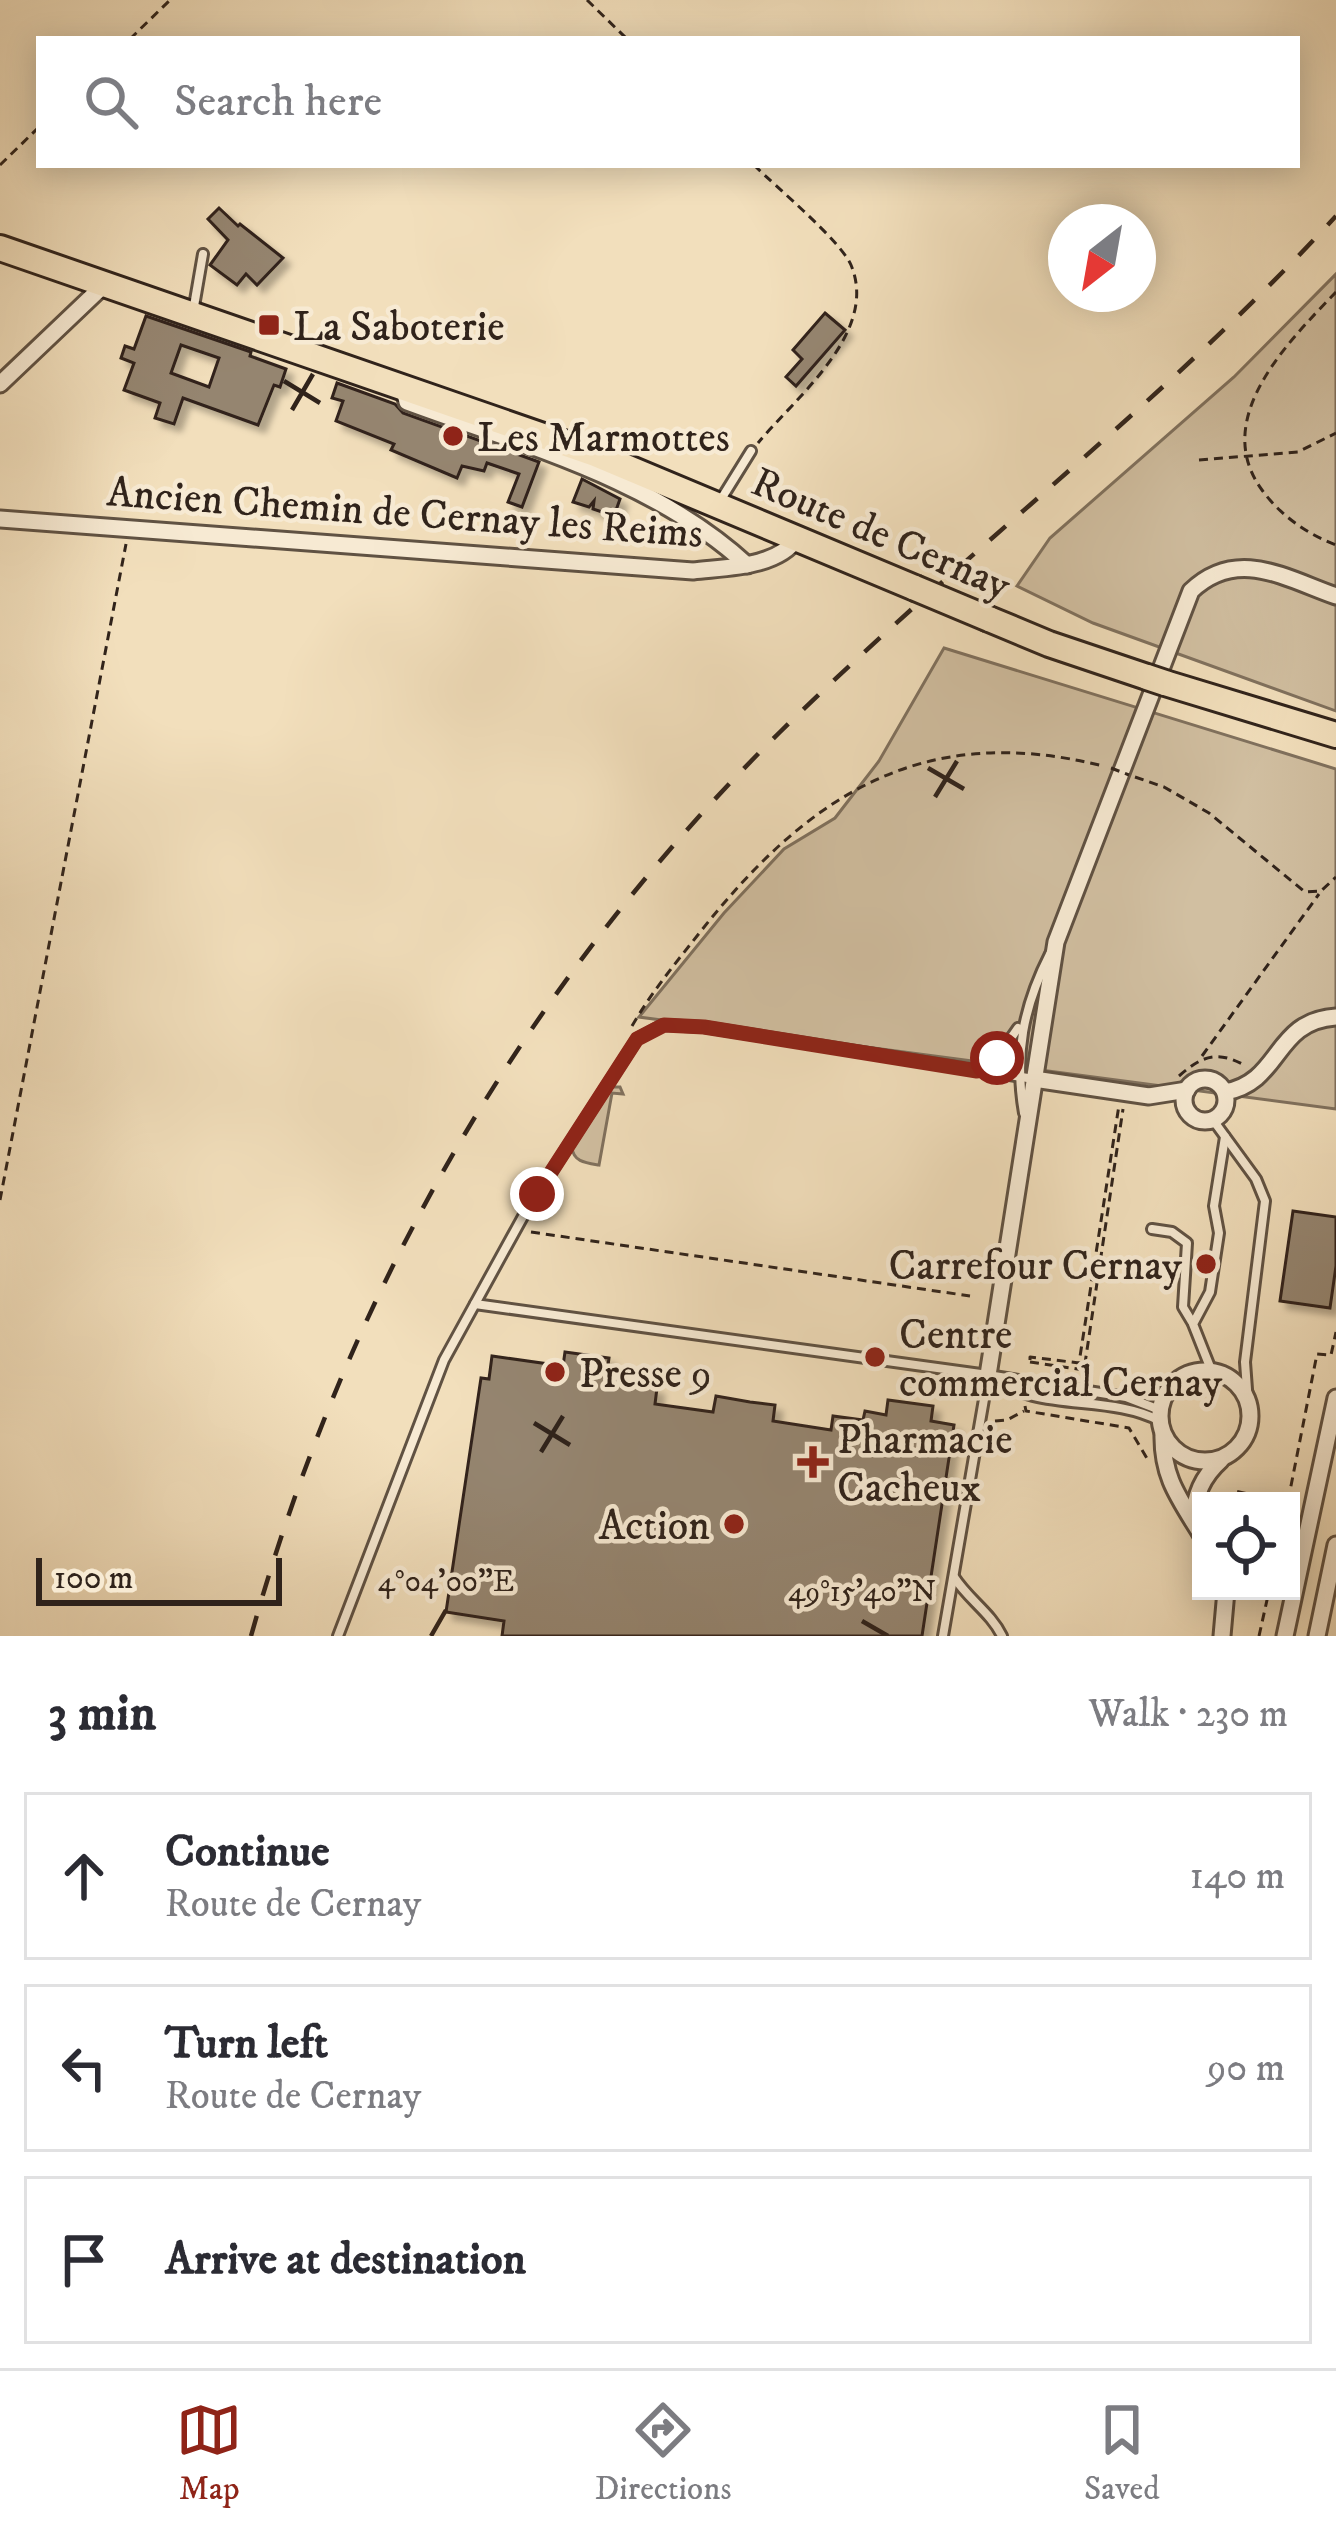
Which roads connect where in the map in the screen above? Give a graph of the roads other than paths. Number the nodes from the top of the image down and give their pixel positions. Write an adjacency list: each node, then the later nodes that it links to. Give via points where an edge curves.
1 (0, 248): 3 (main road, Route de Cernay)
2 (203, 254): 4 (lane)
3 (104, 285): 4 (main road, Route de Cernay); 5 (street)
4 (193, 315): 6 (main road, Route de Cernay)
5 (0, 384)
6 (403, 386): 8 (main road, Route de Cernay); 11 (street, Route de Cernay, via 407,402 644,493)
7 (751, 451): 8 (lane)
8 (718, 505): 10 (main road, Route de Cernay)
9 (0, 519): 11 (street, Ancien Chemin de Cernay les Reims, via 693,571)
10 (797, 538): 11 (street, Ancien Chemin de Cernay les Reims); 13 (main road, Route de Cernay, bridge, via 1048,644)
11 (746, 565)
12 (1336, 596): 14 (street, via 1233,567 1191,591)
13 (1336, 735)
14 (1056, 942): 15 (lane); 18 (street)
15 (1024, 1016): 17 (lane, via 1012,1042); 18 (lane)
16 (1336, 1017): 20 (street, via 1297,1028 1257,1081)
17 (977, 1071): 18 (lane); 24 (lane, via 704,1027 648,1030 526,1211)
18 (1026, 1078): 19 (street, via 1123,1100); 27 (street)
19 (1187, 1090): 20 (street, via 1203,1079); 21 (street, via 1190,1114)
20 (1225, 1092): 21 (street, via 1224,1111)
21 (1213, 1120): 22 (lane)
22 (1226, 1135): 25 (lane, via 1210,1292); 29 (lane, via 1265,1201 1245,1362)
23 (1152, 1228): 25 (lane, via 1187,1243 1183,1307)
24 (475, 1304): 27 (lane); 37 (lane, via 444,1360)
25 (1193, 1324): 26 (lane)
26 (1212, 1372): 29 (street, via 1234,1382); 30 (street, via 1169,1388)
27 (988, 1375): 30 (lane, via 1022,1394 1132,1410); 30 (lane, via 1126,1397); 35 (lane)
28 (1336, 1398): 41 (street)
29 (1248, 1403): 31 (street, via 1246,1433)
30 (1161, 1422): 31 (street, via 1190,1459); 33 (street, via 1162,1462)
31 (1226, 1456): 32 (street)
32 (1198, 1492)
33 (1192, 1518)
34 (1336, 1549): 42 (street)
35 (953, 1575): 38 (lane); 39 (lane)
36 (1225, 1600): 40 (street)
37 (338, 1636)
38 (943, 1636)
39 (1002, 1636)
40 (1222, 1636)
41 (1285, 1636)
42 (1317, 1636)

